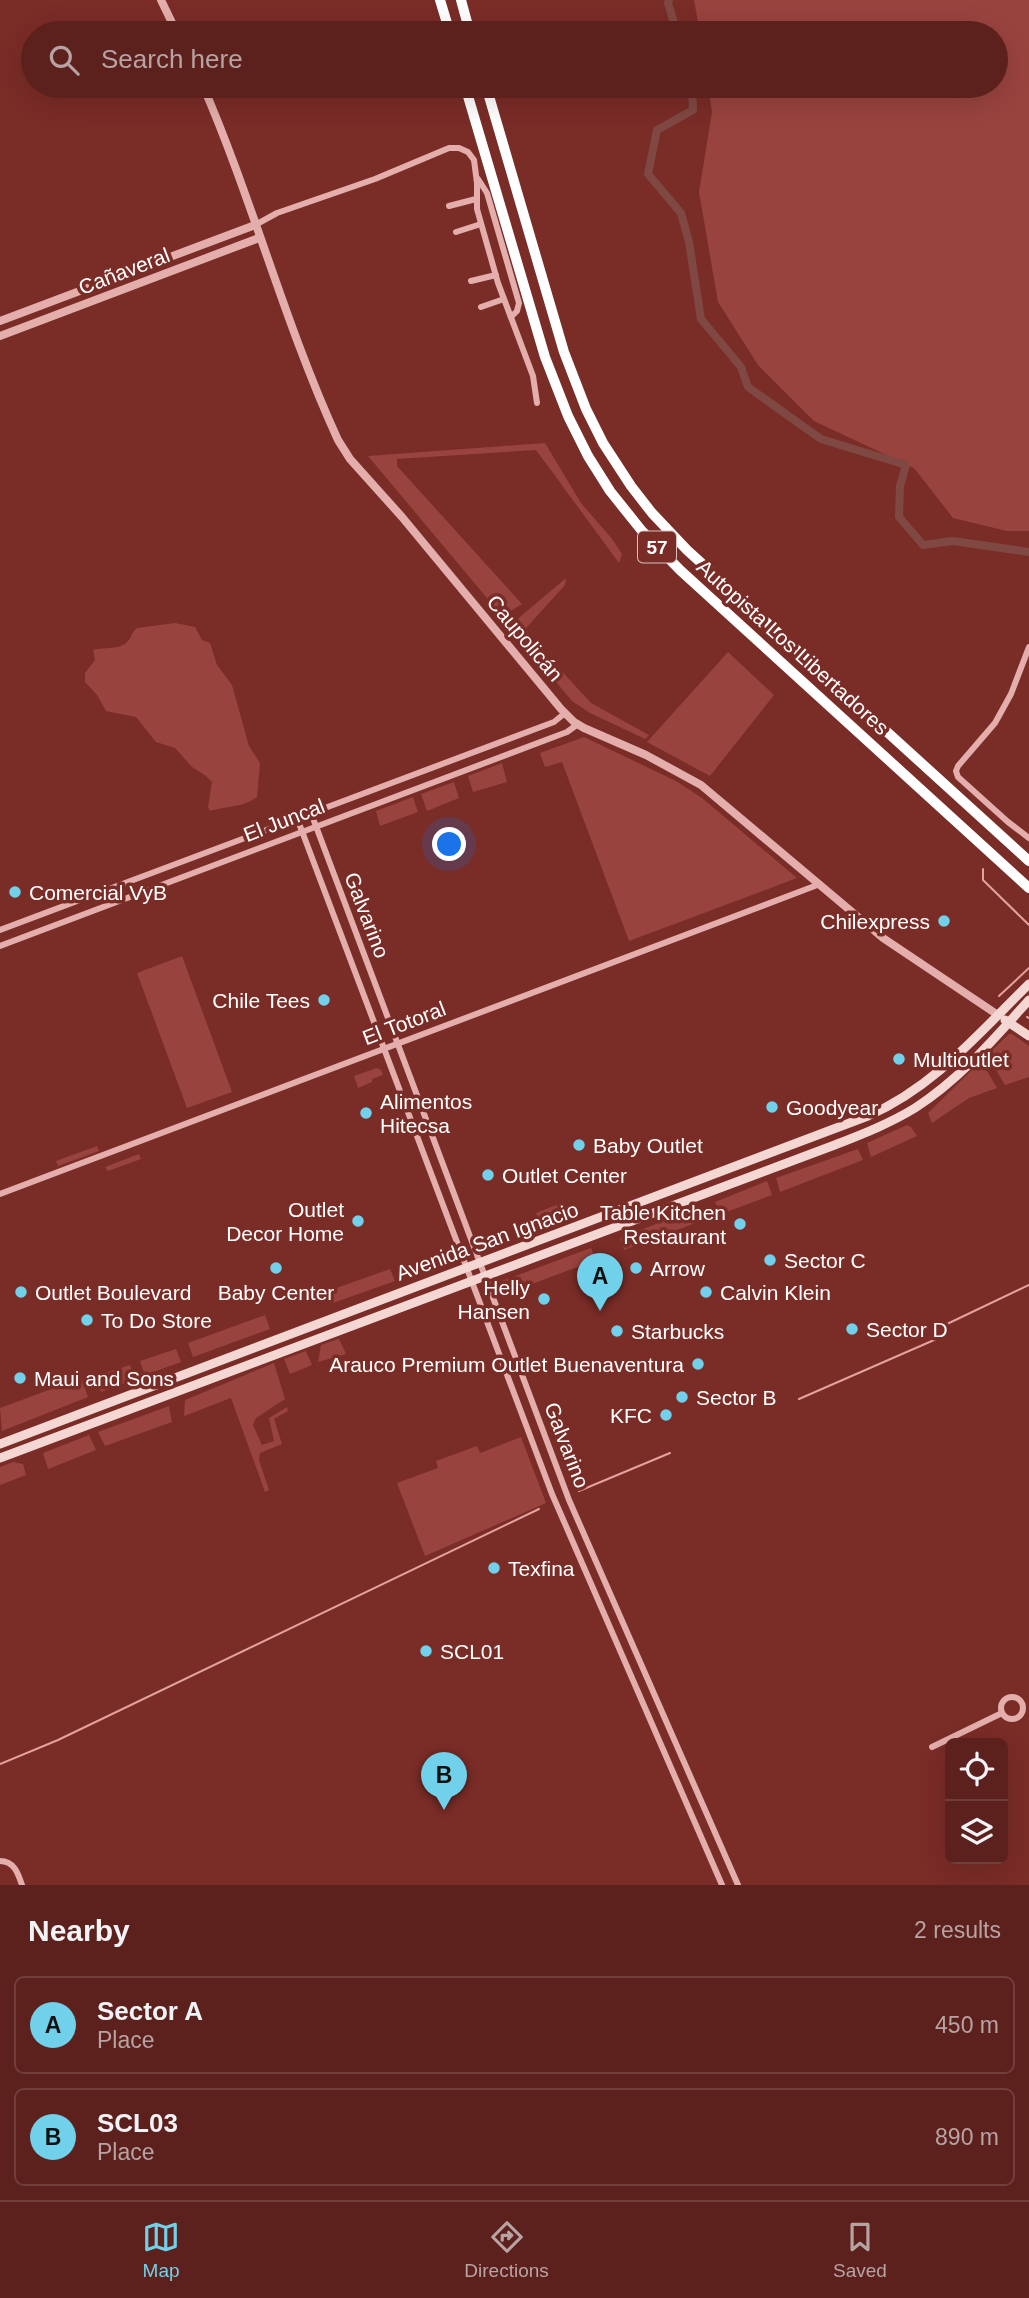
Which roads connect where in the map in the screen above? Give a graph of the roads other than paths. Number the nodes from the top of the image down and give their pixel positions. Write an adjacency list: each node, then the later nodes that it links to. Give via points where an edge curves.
1 (161, 0): 4 (street)
2 (440, 0): 5 (highway)
3 (461, 0): 6 (highway)
4 (171, 21)
5 (446, 21)
6 (467, 21)
7 (207, 98): 14 (street, Caupolicán)
8 (469, 98): 35 (highway, Autopista Los Libertadores / 57, via 552,376 577,436 610,491 680,570)
9 (490, 98): 33 (highway, Autopista Los Libertadores / 57, via 570,369 595,429 621,472 687,550)
10 (476, 177): 11 (street); 14 (street, via 468,152 449,148); 21 (street, via 487,193 519,303)
11 (476, 199): 12 (street); 13 (street)
12 (449, 206)
13 (481, 224): 15 (street); 17 (street)
14 (254, 225): 16 (street, Caupolicán); 22 (street, Cañaveral)
15 (456, 232)
16 (259, 238): 23 (street, Cañaveral); 26 (street, Caupolicán, via 342,446)
17 (496, 275): 18 (street); 19 (street)
18 (471, 281)
19 (504, 299): 20 (street); 21 (street)
20 (481, 307)
21 (511, 317): 24 (street, via 533,376)
22 (0, 321)
23 (0, 336)
24 (537, 403)
25 (1029, 647): 32 (street, via 995,723 956,771)
26 (565, 713): 27 (street, Caupolicán); 28 (street, El Juncal, via 554,722)
27 (578, 724): 30 (street, El Juncal); 34 (street, Caupolicán, via 701,785)
28 (311, 813): 29 (street, El Juncal); 30 (street, Galvarino)
29 (297, 818): 31 (street, Galvarino); 36 (street, El Juncal)
30 (316, 827): 31 (street, El Juncal); 44 (street, Galvarino)
31 (302, 832): 37 (street, El Juncal); 46 (street, Galvarino)
32 (1029, 838)
33 (1029, 862)
34 (820, 884): 40 (street, Caupolicán, via 900,950); 44 (street, El Totoral)
35 (1029, 888)
36 (0, 930)
37 (0, 946)
38 (1029, 984): 40 (main road, Avenida San Ignacio)
39 (1029, 1000): 41 (main road, Avenida San Ignacio)
40 (998, 1015): 41 (main road, Caupolicán); 43 (main road, Avenida San Ignacio)
41 (1009, 1022): 42 (main road, Caupolicán); 45 (main road, Avenida San Ignacio)
42 (1029, 1036)
43 (976, 1038): 45 (main road, via 983,1039); 47 (main road, Avenida San Ignacio, via 904,1098)
44 (398, 1045): 46 (street, El Totoral); 54 (street, Galvarino)
45 (986, 1046): 48 (main road, Avenida San Ignacio, via 926,1101)
46 (385, 1050): 51 (street, El Totoral); 55 (street, Galvarino)
47 (827, 1132): 48 (main road); 49 (main road, Avenida San Ignacio)
48 (832, 1146): 50 (main road, Avenida San Ignacio)
49 (786, 1147): 50 (main road, via 793,1151); 52 (main road, Avenida San Ignacio)
50 (792, 1161): 53 (main road, Avenida San Ignacio)
51 (0, 1194)
52 (546, 1238): 53 (main road); 54 (main road, Avenida San Ignacio)
53 (551, 1251): 56 (main road, Avenida San Ignacio)
54 (479, 1263): 55 (main road, Avenida San Ignacio); 56 (street, Galvarino)
55 (466, 1268): 57 (street, Galvarino); 58 (main road, Avenida San Ignacio)
56 (484, 1276): 57 (main road, Avenida San Ignacio); 64 (street, Galvarino)
57 (471, 1281): 59 (main road, Avenida San Ignacio); 65 (street, Galvarino)
58 (315, 1325): 59 (main road); 60 (main road, Avenida San Ignacio)
59 (319, 1338): 61 (main road, Avenida San Ignacio)
60 (45, 1427): 61 (main road); 62 (main road, Avenida San Ignacio)
61 (49, 1440): 63 (main road, Avenida San Ignacio)
62 (0, 1444)
63 (0, 1458)
64 (565, 1488): 65 (street); 68 (street, Galvarino)
65 (552, 1494): 69 (street, Galvarino)
66 (1026, 1703): 67 (street, via 1017,1718); 67 (street, via 1008,1698 1001,1705)
67 (1002, 1713): 70 (street)
68 (665, 1719): 69 (street); 74 (street, Galvarino)
69 (650, 1723): 73 (street, Galvarino)
70 (932, 1747)
71 (0, 1861): 72 (street, via 9,1863)
72 (22, 1885)
73 (722, 1885)
74 (738, 1885)

